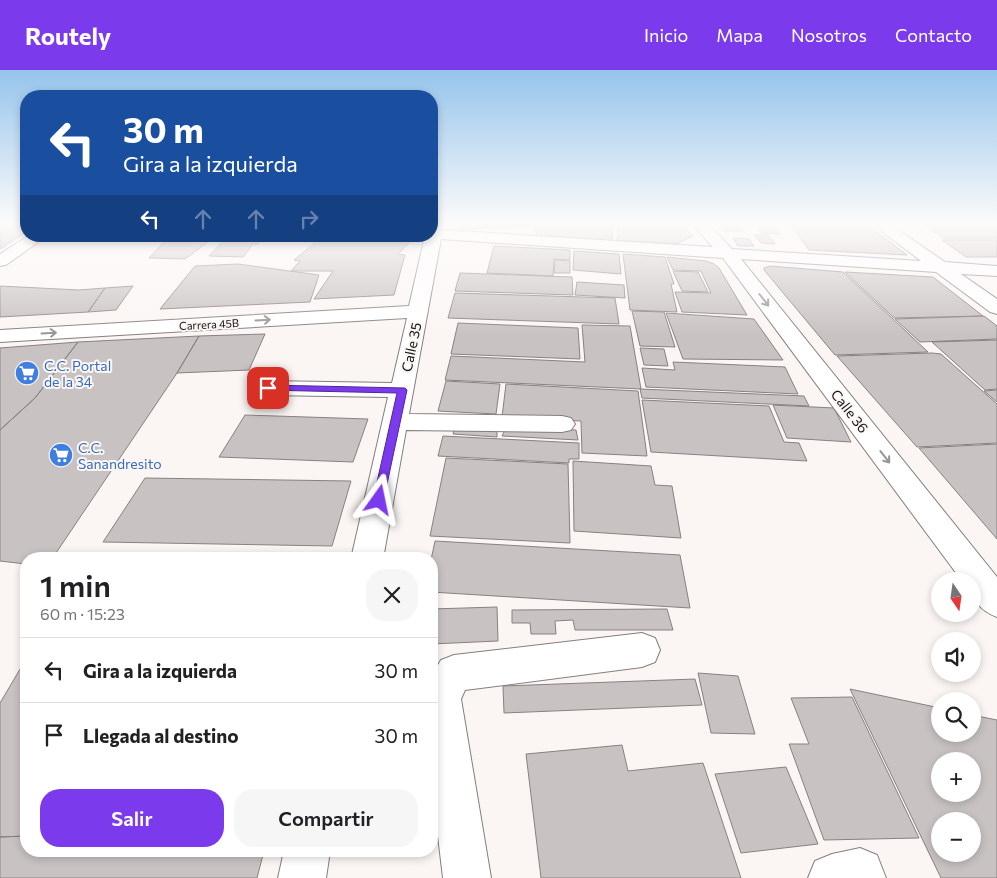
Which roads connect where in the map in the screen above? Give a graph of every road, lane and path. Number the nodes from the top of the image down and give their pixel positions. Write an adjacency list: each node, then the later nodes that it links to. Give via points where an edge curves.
1 (428, 261): 8 (street, Calle 35)
2 (733, 261): 15 (street, Calle 36, one-way to 15)
3 (831, 261): 5 (street)
4 (932, 261): 5 (street)
5 (942, 268): 6 (street); 7 (street)
6 (997, 271)
7 (997, 308)
8 (418, 311): 9 (street, Carrera 45B, one-way to 8); 11 (street, Calle 35)
9 (0, 336)
10 (268, 388): 11 (street)
11 (402, 390): 12 (street, Calle 35)
12 (395, 422): 13 (street); 14 (street, Calle 35)
13 (562, 424)
14 (368, 552)
15 (997, 602)
16 (642, 650): 19 (street, via 454,673 441,697)
17 (306, 857): 18 (street)
18 (302, 878)
19 (467, 878)
20 (832, 878): 21 (street, via 860,872)
21 (862, 878)

